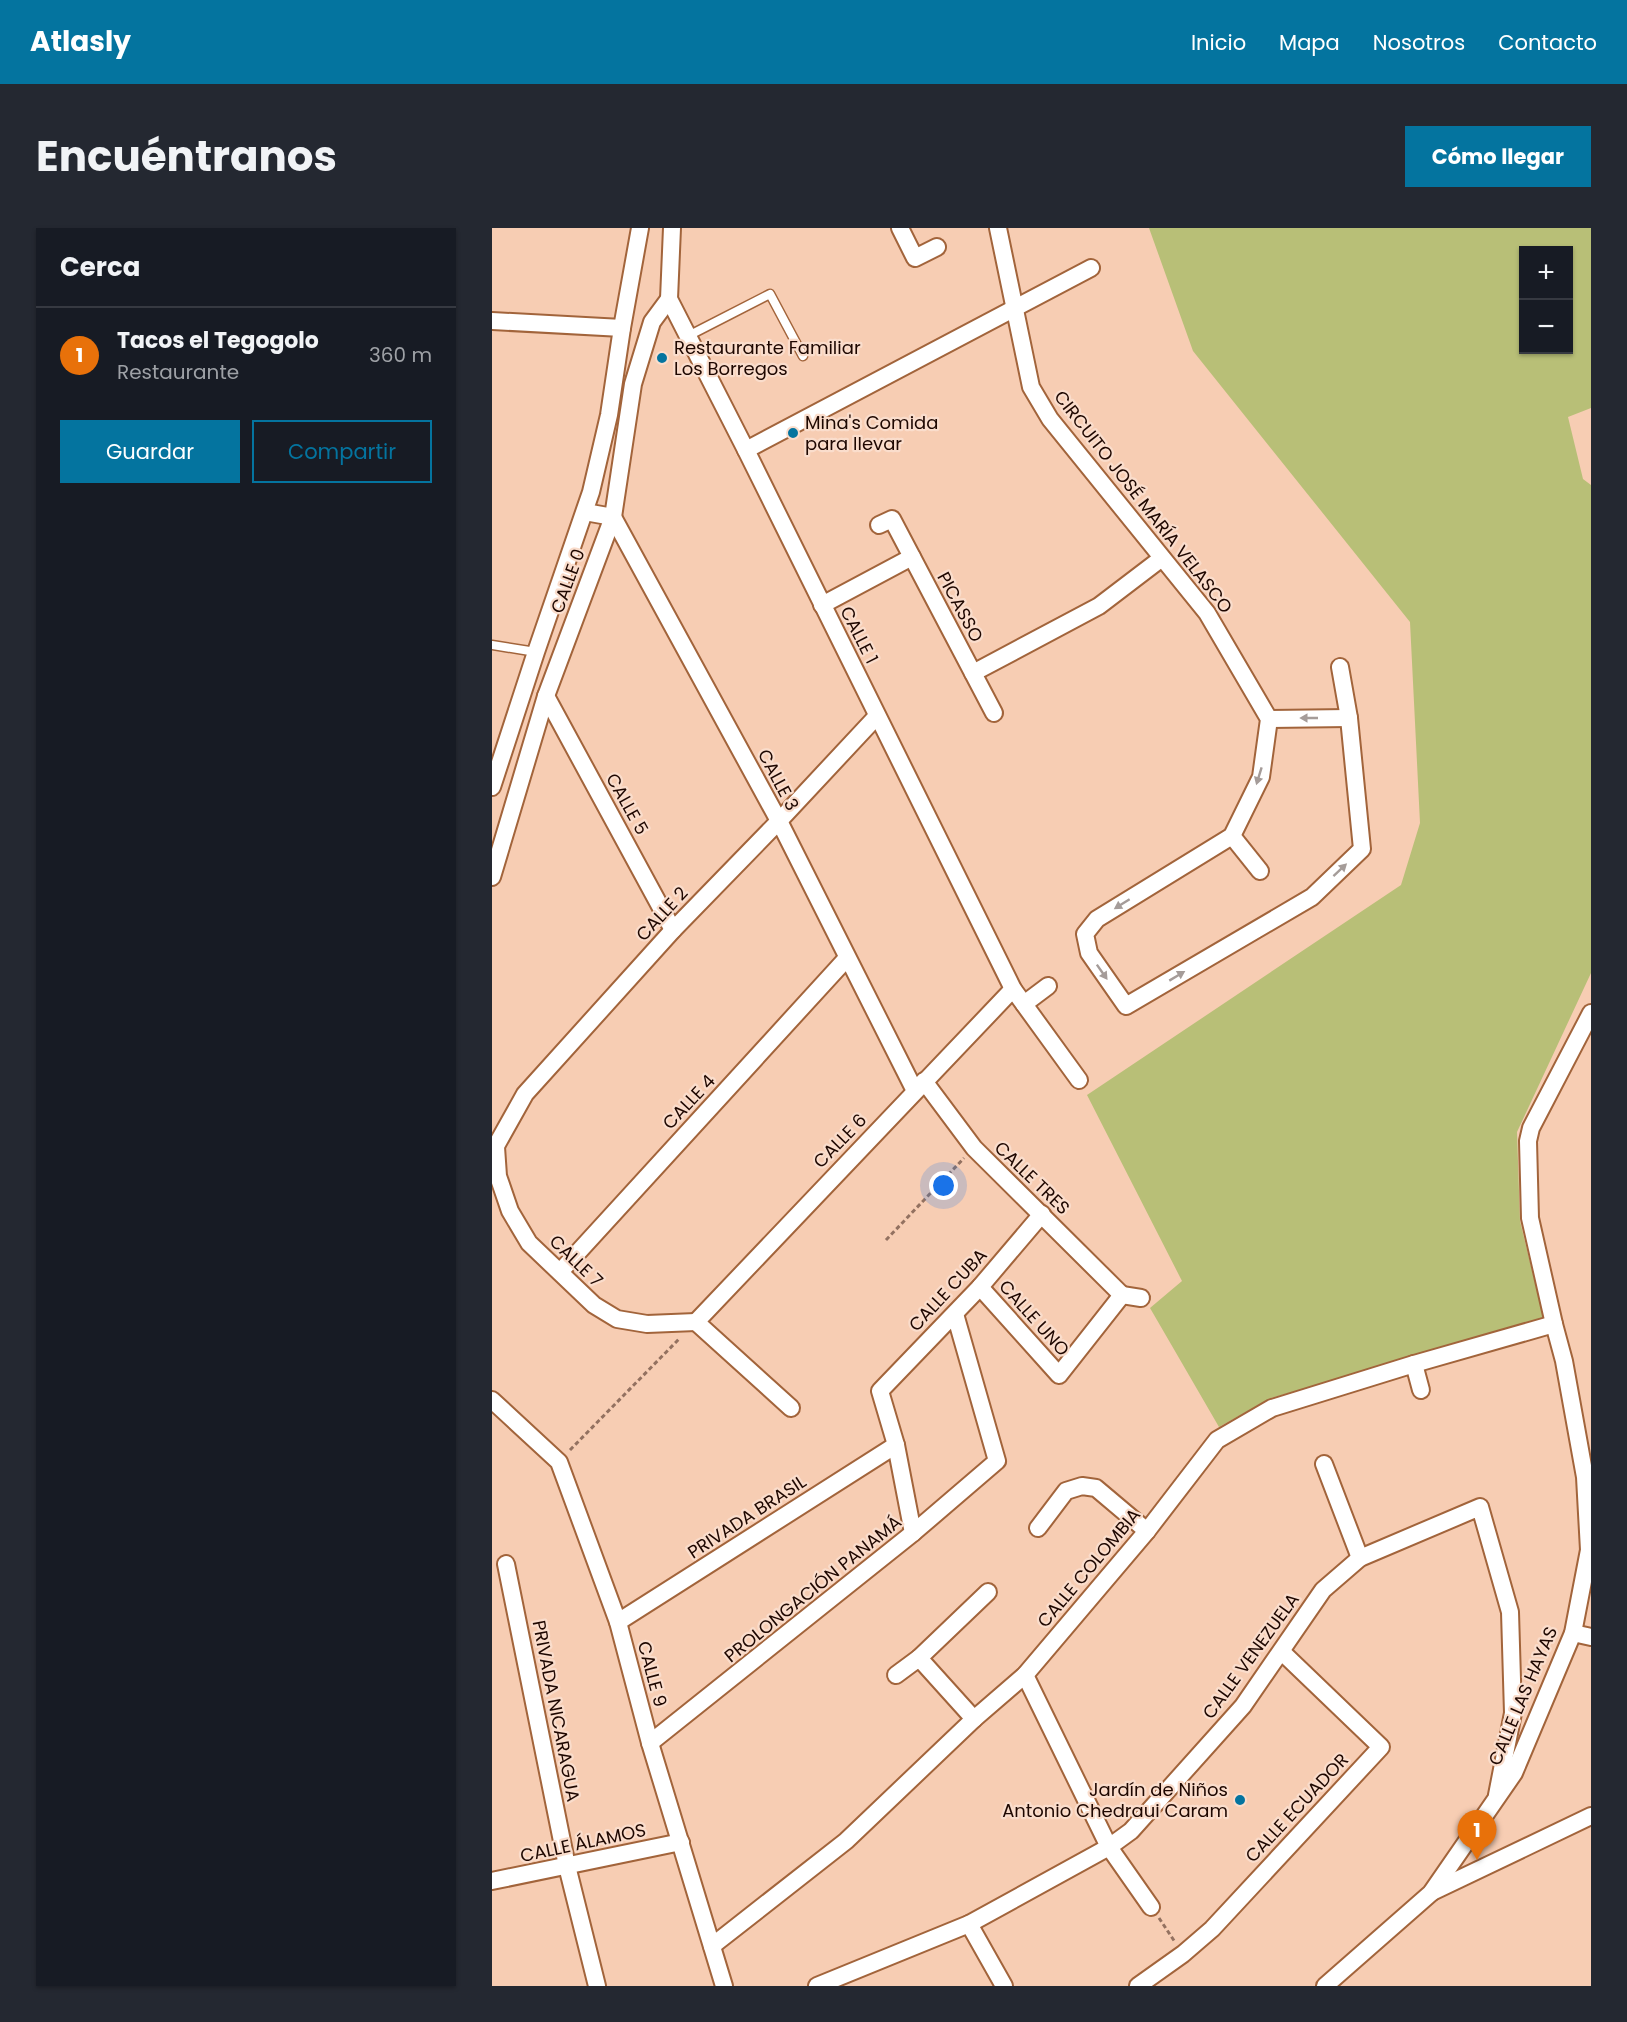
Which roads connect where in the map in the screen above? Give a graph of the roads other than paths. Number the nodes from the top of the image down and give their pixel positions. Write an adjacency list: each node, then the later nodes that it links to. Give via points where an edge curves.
1 (640, 228): 10 (street)
2 (672, 228): 7 (street)
3 (900, 228): 5 (street, via 915,258)
4 (998, 228): 8 (street, CIRCUITO JOSÉ MARÍA VELASCO)
5 (937, 247)
6 (1091, 268): 8 (street)
7 (669, 299): 11 (street, CALLE 1); 15 (street, CALLE 0, via 652,322 633,384)
8 (1014, 309): 13 (street); 18 (street, CIRCUITO JOSÉ MARÍA VELASCO, via 1031,387 1050,419)
9 (492, 321): 10 (street)
10 (622, 328): 14 (street, via 609,415)
11 (688, 336): 12 (lane, via 770,294); 13 (street, CALLE 1)
12 (803, 356)
13 (746, 450): 19 (street, CALLE 1)
14 (585, 512): 15 (street); 21 (street)
15 (613, 517): 24 (street, CALLE 0); 30 (street, CALLE 3)
16 (886, 522): 17 (street, PICASSO)
17 (912, 556): 19 (street); 23 (street, PICASSO)
18 (1162, 558): 23 (street, via 1099,606); 28 (street, CIRCUITO JOSÉ MARÍA VELASCO, via 1207,613)
19 (822, 605): 26 (street, CALLE 1)
20 (492, 645): 21 (lane)
21 (536, 652): 29 (street)
22 (1340, 667): 27 (street)
23 (973, 673): 25 (street, PICASSO)
24 (546, 696): 33 (street, CALLE 0); 34 (street, CALLE 5)
25 (994, 713)
26 (877, 716): 30 (street, CALLE 2); 37 (street, CALLE 1)
27 (1349, 718): 28 (street, one-way to 28); 31 (street, one-way to 27, via 1097,919 1084,934 1089,953 1126,1006 1312,897 1362,849)
28 (1269, 719): 31 (street, one-way to 31, via 1261,777)
29 (492, 787)
30 (779, 821): 34 (street, CALLE 2); 35 (street, CALLE 3)
31 (1232, 836): 32 (street)
32 (1260, 871)
33 (492, 877)
34 (673, 930): 42 (street, CALLE 2, via 525,1094)
35 (848, 958): 41 (street, CALLE 3); 44 (street, CALLE 4)
36 (1048, 986): 38 (street)
37 (1013, 989): 38 (street, CALLE 1); 41 (street, CALLE 6)
38 (1024, 1004): 40 (street, CALLE 1)
39 (1591, 1013): 50 (street, CALLE LAS HAYAS, via 1531,1128 1528,1141 1530,1218)
40 (1079, 1080)
41 (919, 1086): 43 (street, CALLE TRES, via 974,1148); 49 (street, CALLE 6)
42 (494, 1150): 44 (street, CALLE 7, via 510,1211 529,1243)
43 (1042, 1214): 45 (street, CALLE CUBA); 46 (street, CALLE TRES)
44 (560, 1272): 49 (street, CALLE 7, via 594,1305 617,1319 647,1324)
45 (980, 1287): 46 (street, CALLE UNO, via 1059,1375); 48 (street, CALLE CUBA)
46 (1122, 1295): 47 (street)
47 (1141, 1298)
48 (955, 1314): 55 (street, CALLE CUBA, via 880,1391); 59 (street, PROLONGACIÓN PANAMÁ, via 997,1461)
49 (696, 1322): 54 (street)
50 (1554, 1324): 51 (street, CALLE COLOMBIA); 64 (street, CALLE LAS HAYAS, via 1585,1478 1589,1551)
51 (1414, 1364): 52 (street); 58 (street, CALLE COLOMBIA, via 1272,1408 1217,1440)
52 (1421, 1390)
53 (492, 1400): 63 (street, CALLE 9, via 559,1462)
54 (791, 1408)
55 (896, 1444): 59 (street); 63 (street, PRIVADA BRASIL)
56 (1324, 1464): 60 (street)
57 (1038, 1528): 58 (street, via 1066,1491 1082,1486 1096,1488)
58 (1147, 1531): 69 (street, CALLE COLOMBIA)
59 (913, 1533): 71 (street, PROLONGACIÓN PANAMÁ)
60 (1360, 1558): 66 (street, CALLE VENEZUELA, via 1323,1590); 72 (street, CALLE VENEZUELA, via 1480,1507 1510,1612 1513,1713)
61 (506, 1564): 76 (street, PRIVADA NICARAGUA)
62 (988, 1592): 67 (street)
63 (618, 1622): 71 (street, CALLE 9)
64 (1573, 1633): 65 (street); 72 (street, CALLE LAS HAYAS, via 1514,1773)
65 (1591, 1636)
66 (1282, 1652): 75 (street, CALLE VENEZUELA, via 1243,1706 1131,1831); 86 (street, CALLE ECUADOR, via 1381,1747 1212,1929)
67 (919, 1658): 68 (street); 70 (street)
68 (896, 1675)
69 (1025, 1675): 70 (street, CALLE COLOMBIA); 75 (street)
70 (974, 1719): 81 (street, CALLE COLOMBIA, via 846,1841)
71 (650, 1743): 74 (street, CALLE 9)
72 (1497, 1795): 78 (street, CALLE LAS HAYAS)
73 (1591, 1816): 78 (street)
74 (681, 1842): 76 (street, CALLE ÁLAMOS); 81 (street, CALLE 9)
75 (1109, 1847): 79 (street); 80 (street, CALLE VENEZUELA)
76 (567, 1866): 77 (street, CALLE ÁLAMOS); 82 (street, PRIVADA NICARAGUA)
77 (492, 1881)
78 (1431, 1893): 87 (street, CALLE LAS HAYAS)
79 (1151, 1907)
80 (969, 1924): 84 (street, CALLE VENEZUELA); 85 (street)
81 (712, 1946): 83 (street, CALLE 9)
82 (597, 1986)
83 (724, 1986)
84 (817, 1986)
85 (1004, 1986)
86 (1138, 1986)
87 (1326, 1986)

